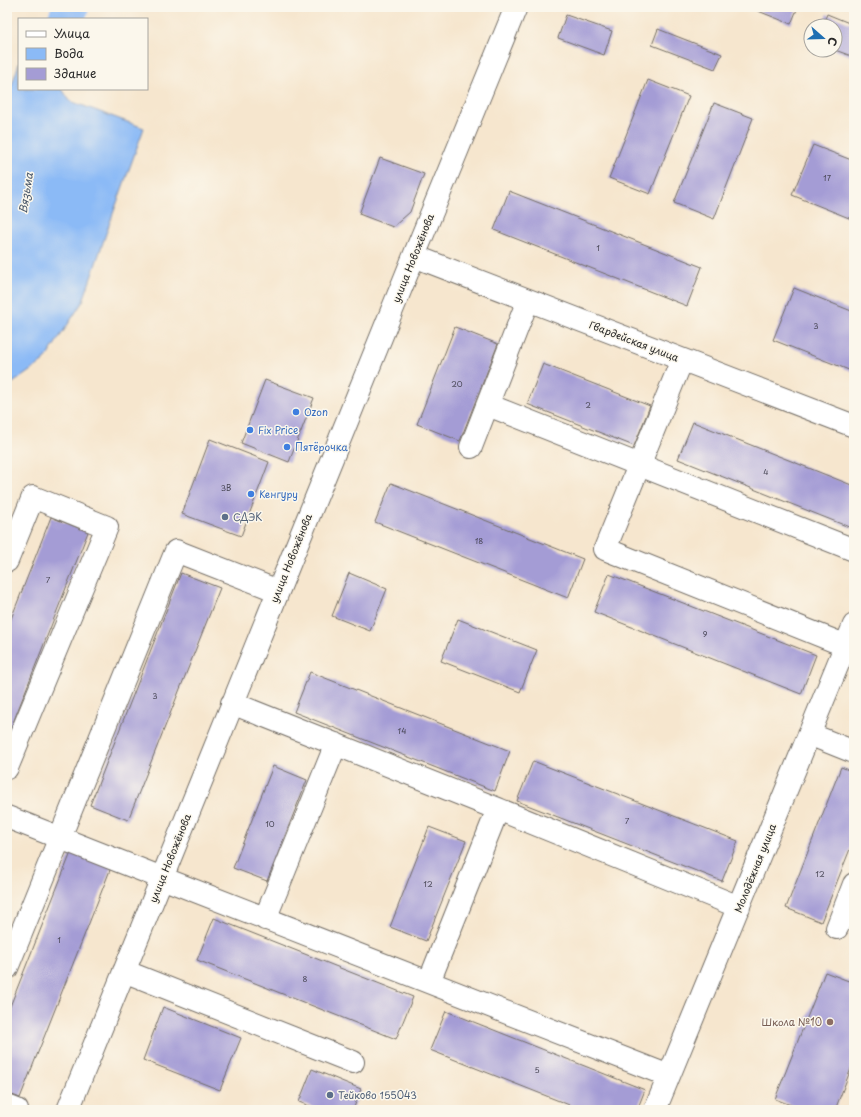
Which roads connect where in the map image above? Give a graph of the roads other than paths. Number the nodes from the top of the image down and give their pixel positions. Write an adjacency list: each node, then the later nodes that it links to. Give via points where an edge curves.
1 (516, 7): 2 (street, улица Новожёнова)
2 (414, 256): 3 (street, Гвардейская улица); 11 (street, улица Новожёнова)
3 (528, 300): 4 (street, Гвардейская улица); 5 (street)
4 (682, 360): 6 (street, Гвардейская улица); 8 (street)
5 (488, 405): 7 (street); 8 (street)
6 (854, 426)
7 (471, 447)
8 (639, 465): 9 (street); 13 (street, via 605,549)
9 (854, 550)
10 (7, 561): 18 (street, via 33,497 106,527)
11 (278, 591): 14 (street, улица Новожёнова); 21 (street, via 176,551)
12 (854, 625): 13 (street, Молодёжная улица)
13 (850, 647): 15 (street, Молодёжная улица)
14 (232, 703): 16 (street); 22 (street, улица Новожёнова)
15 (809, 734): 17 (street); 24 (street, Молодёжная улица)
16 (336, 744): 19 (street); 25 (street)
17 (854, 752)
18 (7, 768)
19 (498, 809): 24 (street); 29 (street)
20 (7, 817): 21 (street)
21 (60, 838): 22 (street); 27 (street)
22 (162, 878): 25 (street); 28 (street, улица Новожёнова)
23 (854, 884): 26 (street)
24 (738, 907): 31 (street, Молодёжная улица)
25 (265, 919): 29 (street)
26 (837, 928)
27 (7, 968)
28 (124, 971): 30 (street); 34 (street, улица Новожёнова)
29 (429, 982): 31 (street)
30 (353, 1062)
31 (669, 1076): 35 (street, Молодёжная улица)
32 (7, 1106): 33 (street)
33 (17, 1110)
34 (68, 1110)
35 (655, 1110)

